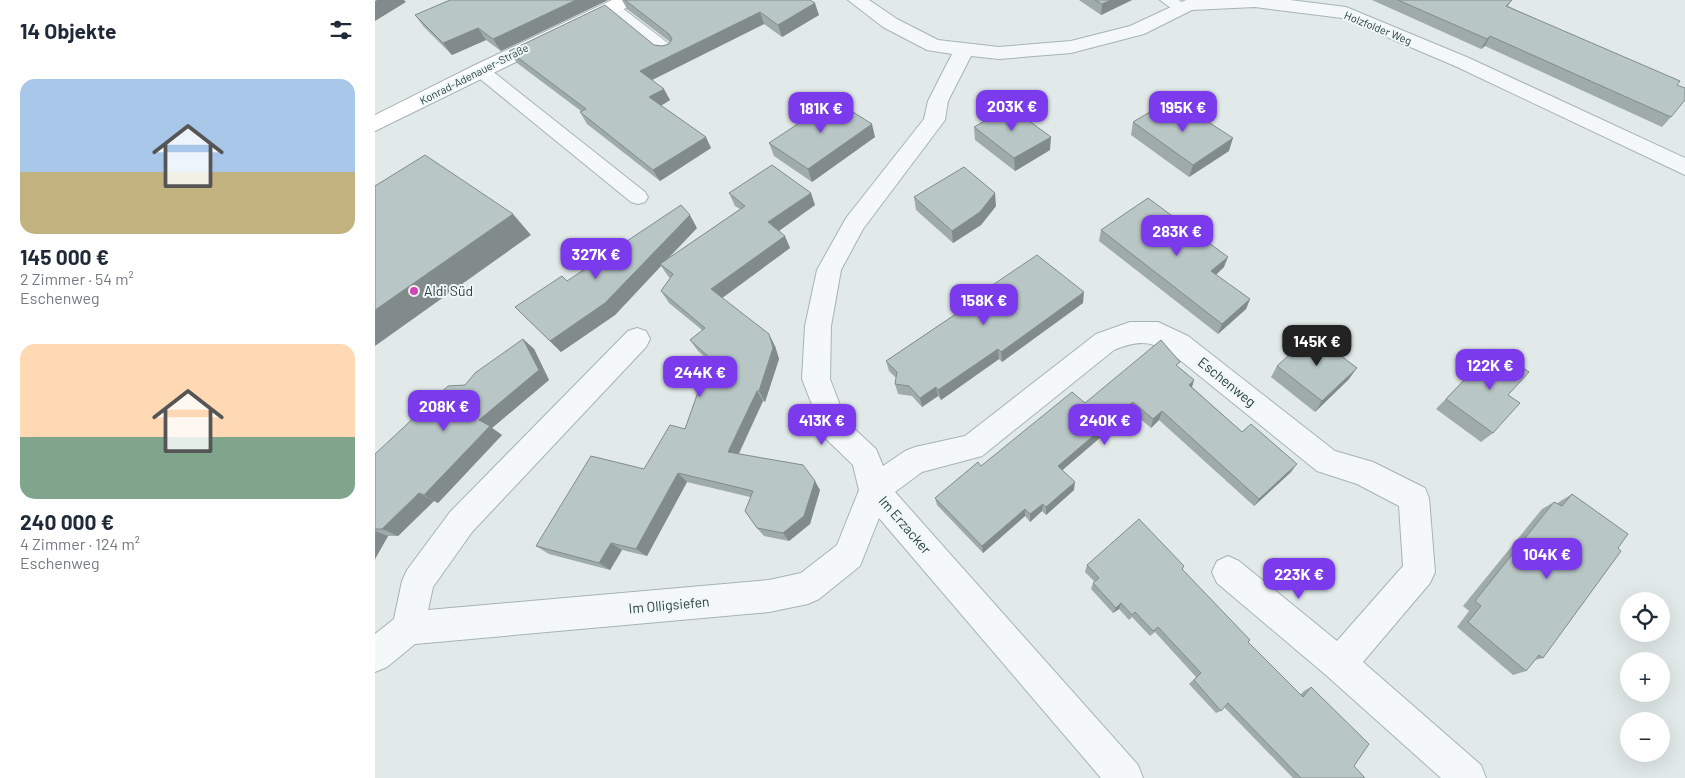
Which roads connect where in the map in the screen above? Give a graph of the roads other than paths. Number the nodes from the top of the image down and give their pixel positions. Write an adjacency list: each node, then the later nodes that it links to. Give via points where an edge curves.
1 (857, 0): 4 (street, Holzfolder Weg, via 890,23 934,46)
2 (619, 4): 5 (lane); 6 (main road, Konrad-Adenauer-Straße)
3 (1175, 4): 4 (street, Holzfolder Weg, via 1137,30 1071,47 999,53); 8 (street, Holzfolder Weg, via 1255,1 1346,13 1462,62)
4 (964, 50): 11 (street, Im Erzacker, via 938,101 934,120 854,224 829,270 818,326 816,379 835,429 867,458)
5 (667, 51)
6 (480, 70): 7 (main road, Konrad-Adenauer-Straße); 9 (lane)
7 (375, 124)
8 (1685, 166)
9 (638, 198)
10 (637, 339): 13 (street, via 461,522 419,582)
11 (874, 490): 13 (street, Im Olligsiefen, via 849,554 808,588 769,596); 15 (street, Eschenweg, via 915,460 972,447 1105,342 1130,332 1158,332 1179,344 1327,462 1363,472 1414,498 1419,572); 16 (street, Im Erzacker)
12 (1228, 572): 15 (street)
13 (408, 628): 14 (street)
14 (375, 655)
15 (1339, 664): 17 (street)
16 (1125, 778)
17 (1468, 778)

